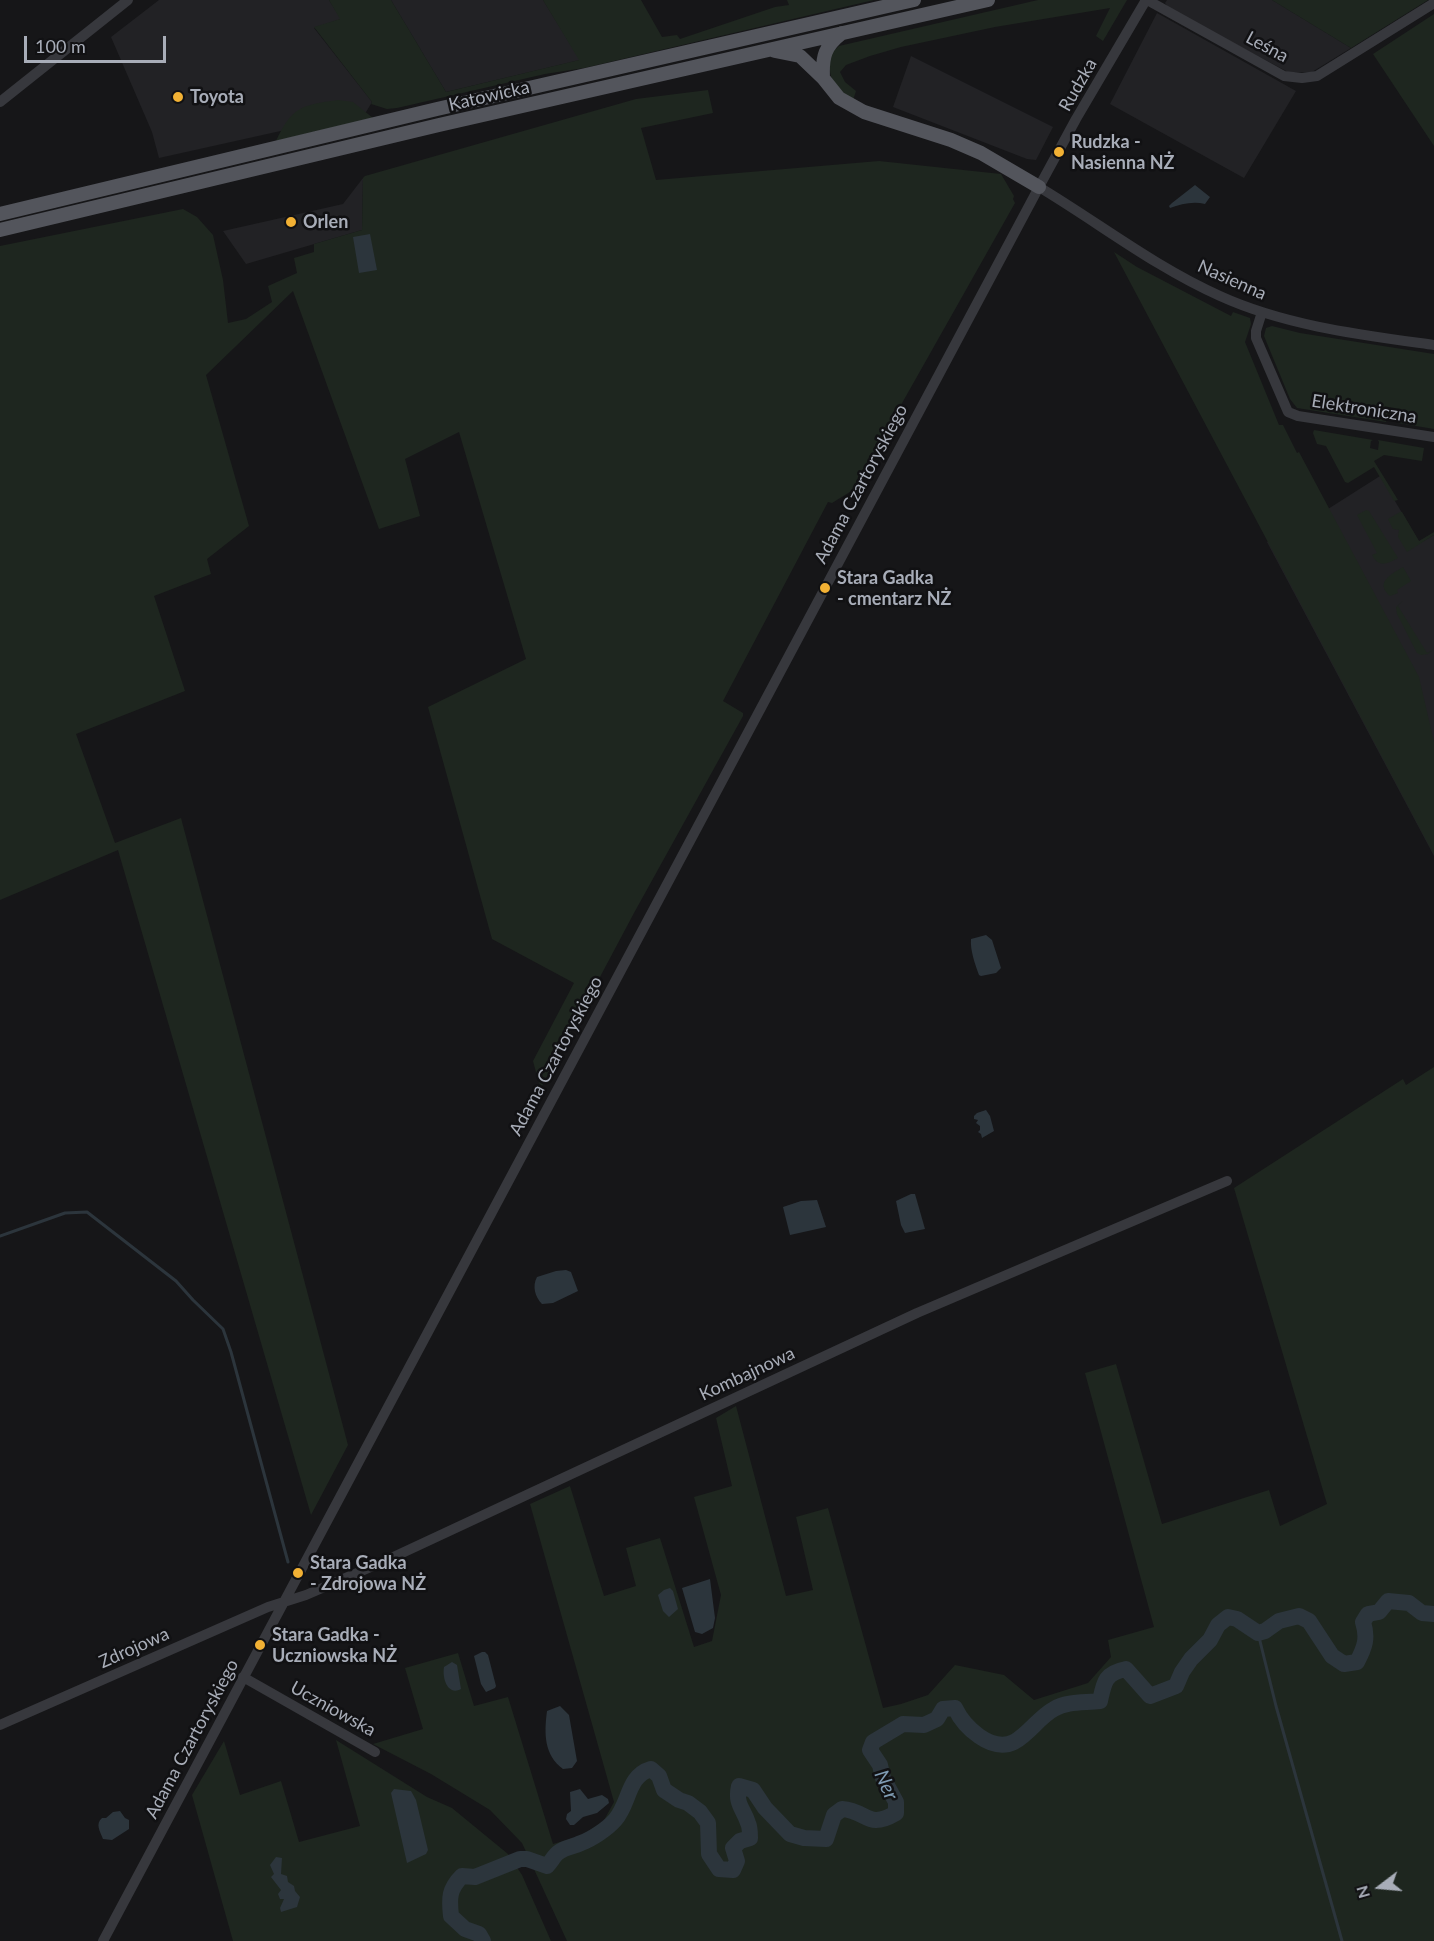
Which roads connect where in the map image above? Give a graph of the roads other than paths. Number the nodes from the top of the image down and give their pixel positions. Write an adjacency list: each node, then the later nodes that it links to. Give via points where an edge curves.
1 (128, 0): 9 (street)
2 (914, 0): 11 (main road, Katowicka)
3 (988, 0): 6 (main road, Katowicka)
4 (1147, 0): 5 (street, Leśna, via 1284,76 1302,78 1317,75); 10 (street, Rudzka)
5 (1434, 3)
6 (844, 32): 7 (main road, Katowicka); 8 (main road, via 826,50)
7 (769, 50): 8 (main road, via 800,56); 12 (main road, Katowicka)
8 (823, 78): 10 (main road, via 851,106 951,140)
9 (0, 102)
10 (1039, 187): 13 (street, Nasienna, via 1118,240 1220,296); 17 (street, Adama Czartoryskiego)
11 (0, 214)
12 (0, 230)
13 (1262, 312): 14 (street, Nasienna, via 1319,326); 15 (street, Elektroniczna, via 1256,338 1288,412)
14 (1434, 345)
15 (1434, 437)
16 (1227, 1181): 17 (street, Kombajnowa, via 917,1313 408,1551)
17 (283, 1603): 18 (street, Adama Czartoryskiego); 19 (street, Zdrojowa)
18 (243, 1677): 20 (street, Uczniowska); 21 (street, Adama Czartoryskiego)
19 (0, 1725)
20 (375, 1752)
21 (103, 1941)

